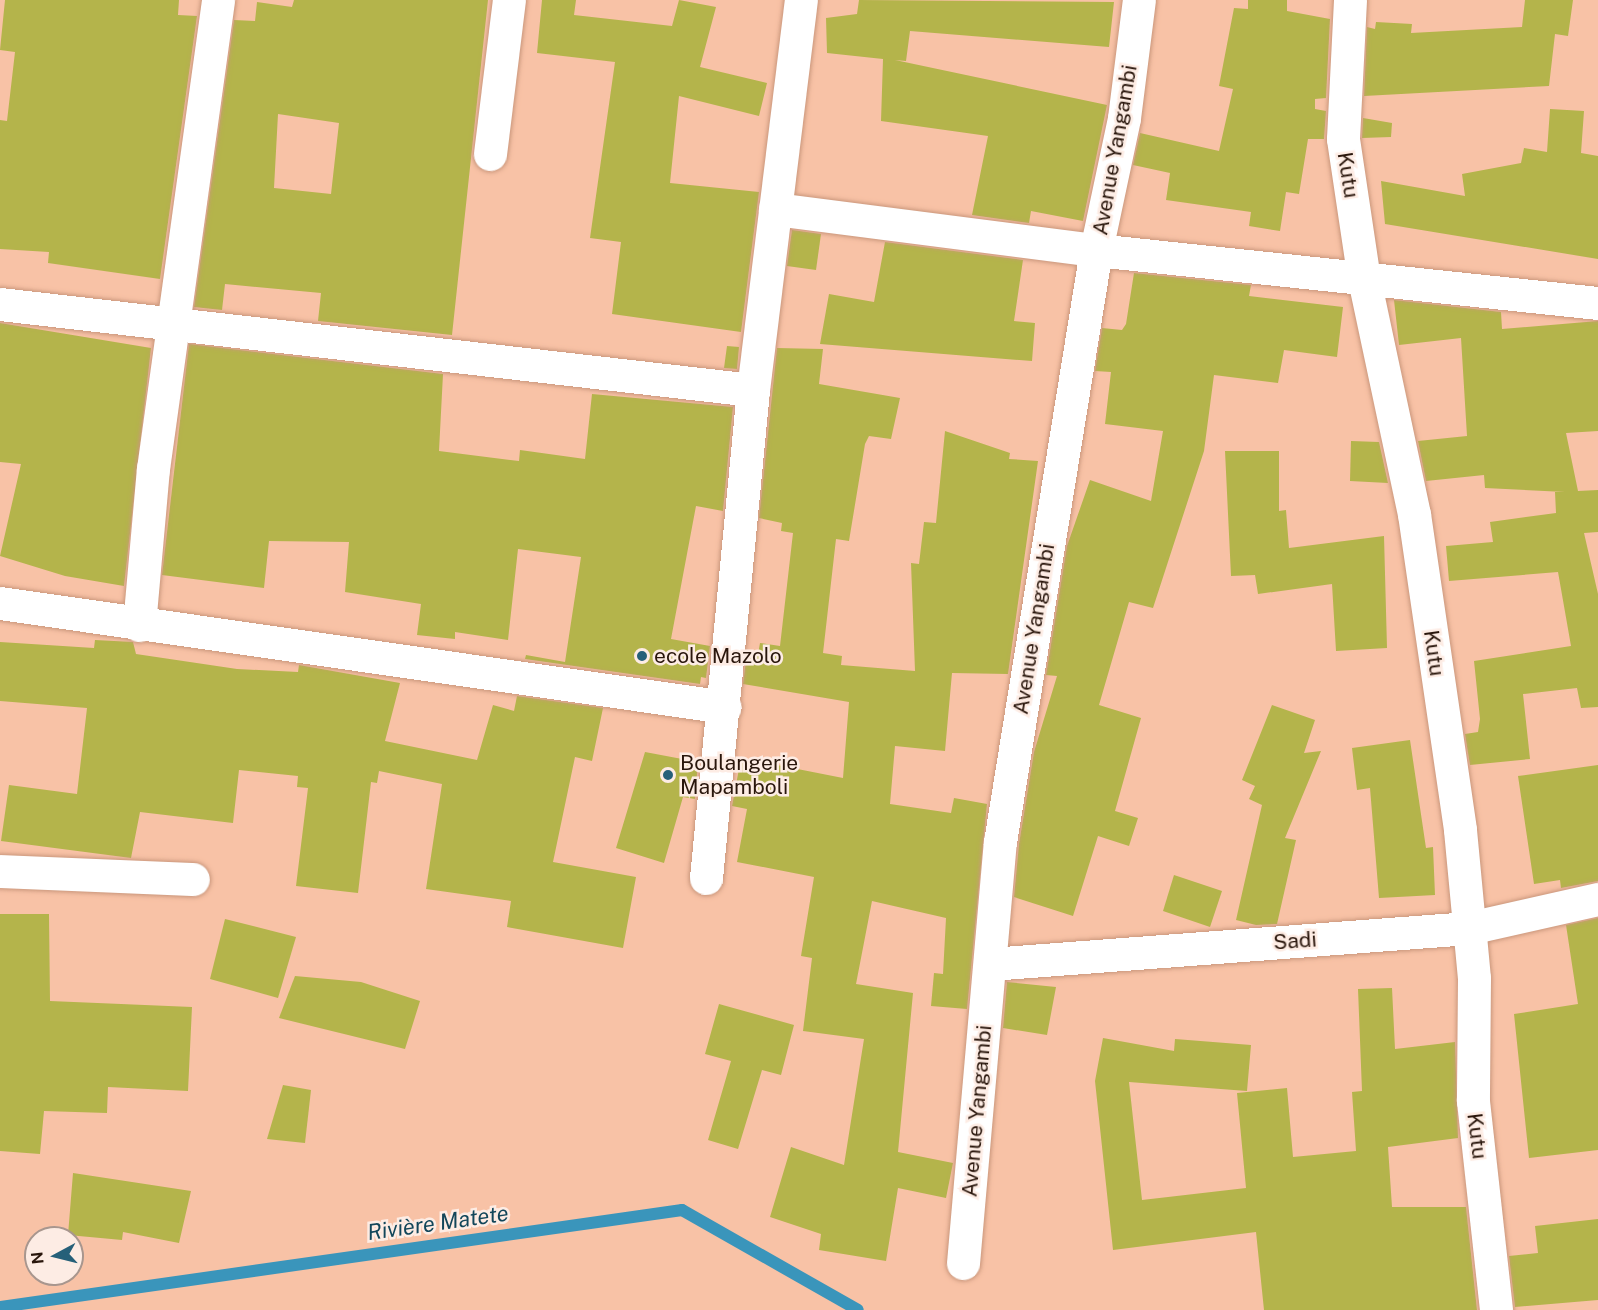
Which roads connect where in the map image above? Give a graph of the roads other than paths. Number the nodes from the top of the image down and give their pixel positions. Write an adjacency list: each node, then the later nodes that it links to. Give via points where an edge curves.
1 (218, 0): 12 (street)
2 (509, 0): 6 (street)
3 (801, 0): 7 (street)
4 (1139, 0): 8 (street, Avenue Yangambi, via 1124,118)
5 (1350, 0): 9 (street, Kutu, via 1343,140)
6 (490, 154)
7 (775, 208): 8 (street); 13 (street)
8 (1096, 250): 9 (street); 22 (street, Avenue Yangambi, via 1000,842)
9 (1364, 279): 10 (street); 21 (street, Kutu, via 1414,514)
10 (1598, 303)
11 (0, 304): 12 (street)
12 (175, 324): 13 (street); 15 (street, via 153,469)
13 (753, 390): 16 (street)
14 (0, 603): 15 (street)
15 (139, 625): 16 (street)
16 (725, 707): 18 (street)
17 (0, 871): 19 (street)
18 (706, 878)
19 (193, 879)
20 (1598, 898): 21 (street, Sadi)
21 (1469, 928): 22 (street, Sadi); 24 (street, Kutu, via 1473,1101)
22 (990, 964): 23 (street, Avenue Yangambi)
23 (963, 1263)
24 (1496, 1310)

